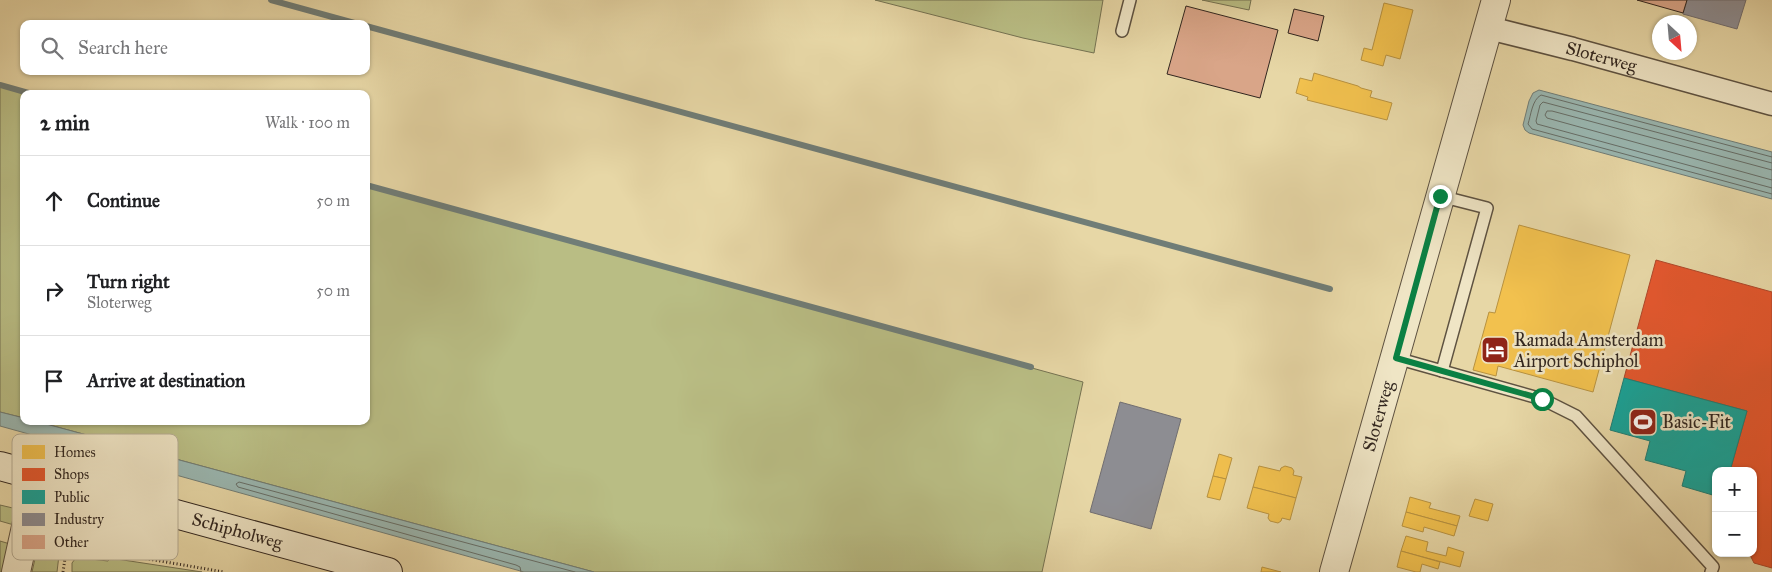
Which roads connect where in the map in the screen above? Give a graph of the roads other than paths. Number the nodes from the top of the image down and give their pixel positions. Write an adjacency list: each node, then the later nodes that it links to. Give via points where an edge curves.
1 (1130, 0): 4 (lane)
2 (1496, 0): 3 (street, Sloterweg)
3 (1488, 28): 5 (street, Sloterweg); 6 (street, Sloterweg)
4 (1122, 31)
5 (1772, 104)
6 (1440, 196): 7 (street, Sloterweg); 8 (lane, via 1487,208)
7 (1396, 358): 8 (lane); 13 (street, Sloterweg)
8 (1442, 371): 14 (lane, via 1542,399 1576,416 1713,568)
9 (0, 466): 10 (street, Schipholweg)
10 (12, 470)
11 (178, 515): 12 (street, Schipholweg)
12 (388, 572)
13 (1334, 572)
14 (1711, 572)

